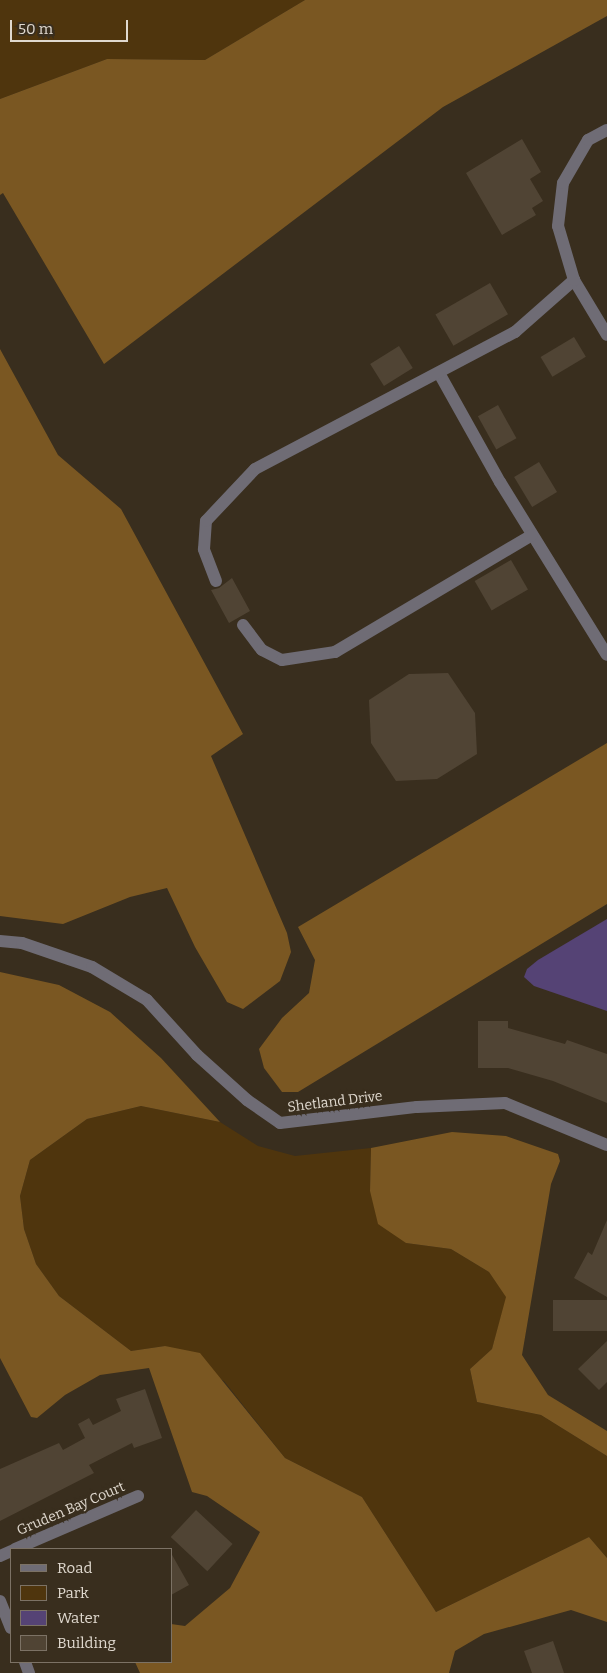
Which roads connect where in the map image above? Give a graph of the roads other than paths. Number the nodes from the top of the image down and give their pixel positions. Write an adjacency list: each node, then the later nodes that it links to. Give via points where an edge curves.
1 (607, 130): 2 (street, via 588,140 563,183 558,226)
2 (574, 280): 3 (street); 4 (street, via 515,332)
3 (607, 335)
4 (439, 373): 5 (street); 6 (street, via 255,469 206,521 204,548)
5 (532, 535): 7 (street, via 335,652 282,660 262,650); 8 (street)
6 (216, 581)
7 (243, 625)
8 (607, 655)
9 (0, 941): 10 (street, Shetland Drive, via 22,944 92,967 147,1000 197,1055 247,1100 280,1123 417,1107 505,1103)
10 (607, 1145)
11 (138, 1496): 12 (street, Gruden Bay Court)
12 (17, 1548)
13 (0, 1601): 14 (street)
14 (10, 1626)

